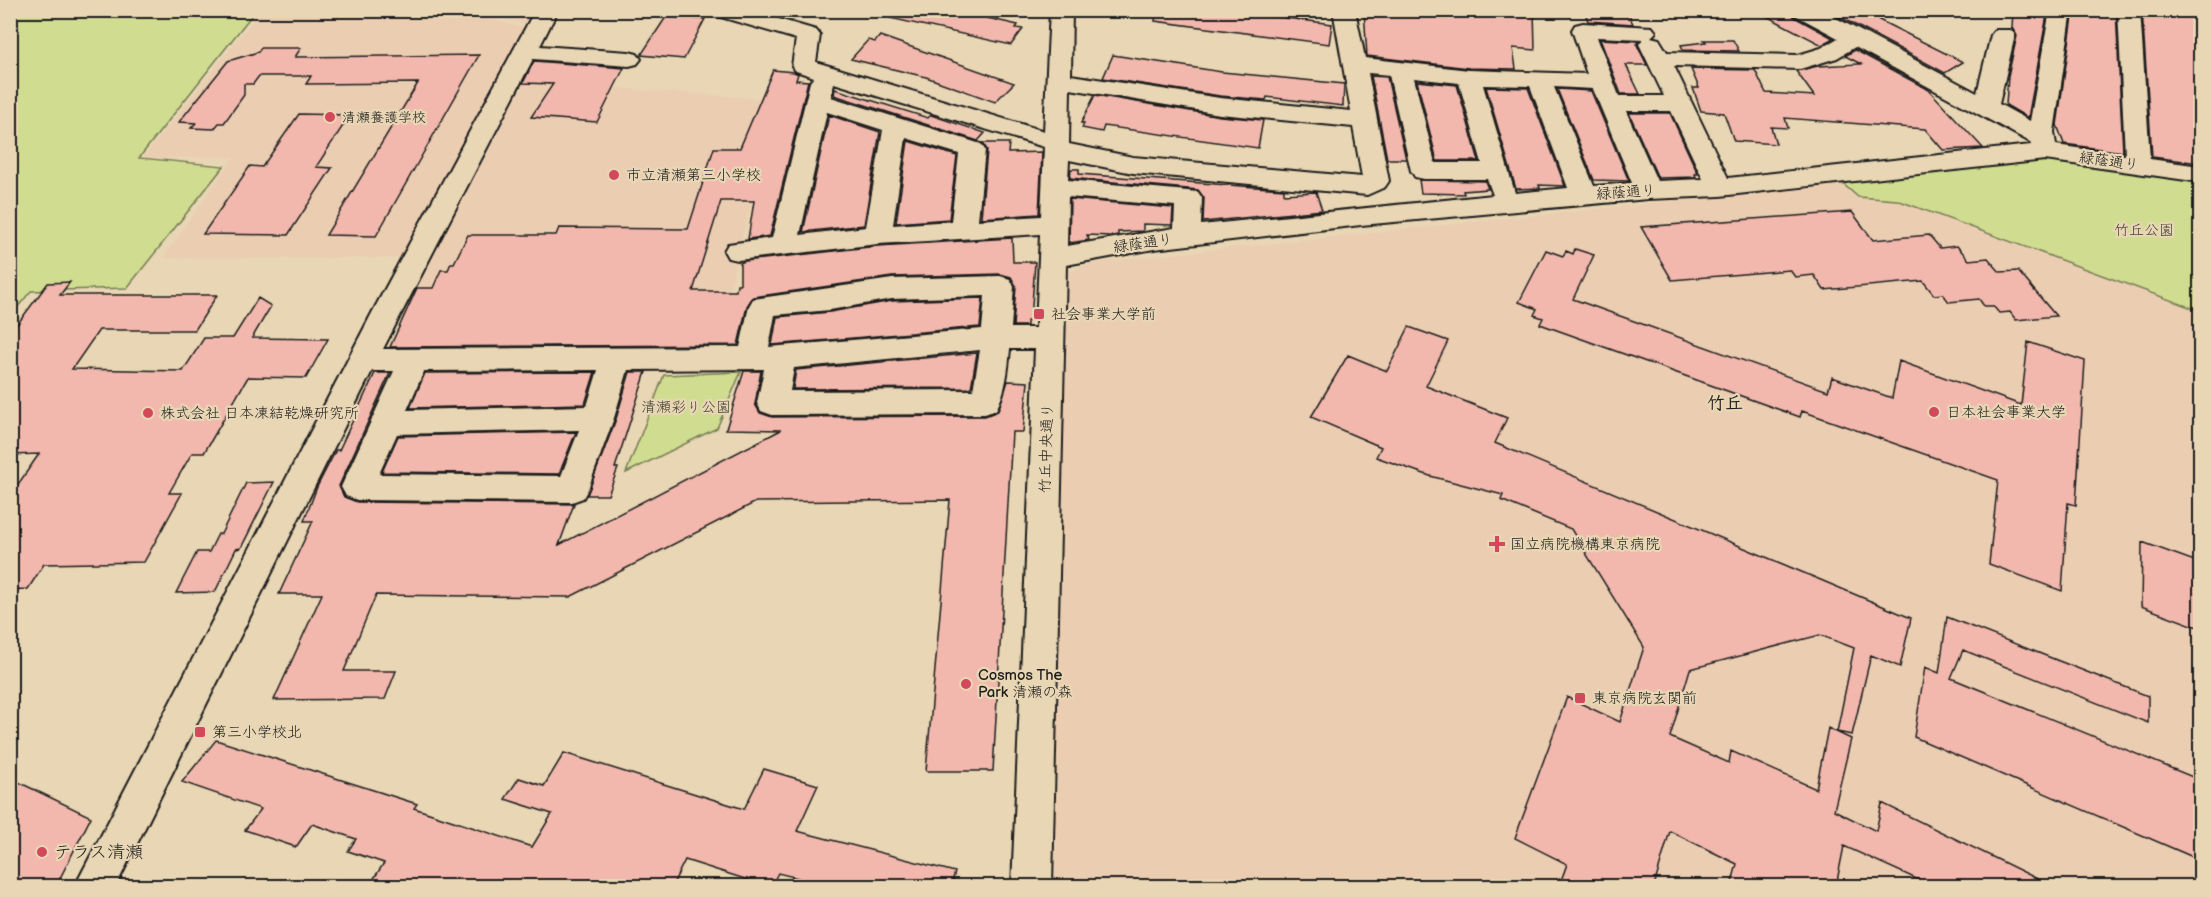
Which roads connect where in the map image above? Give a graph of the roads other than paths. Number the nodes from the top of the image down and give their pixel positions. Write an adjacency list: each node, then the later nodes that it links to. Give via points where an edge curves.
1 (547, 10): 11 (street)
2 (722, 10): 16 (street, via 808,35 804,66)
3 (1061, 10): 19 (street, 竹丘中央通り)
4 (1344, 10): 14 (street)
5 (1803, 10): 10 (street)
6 (2061, 10): 26 (street)
7 (2128, 10): 28 (street)
8 (1639, 21): 13 (street); 20 (street, via 1583,30)
9 (2003, 35): 23 (street)
10 (1856, 38): 13 (street, via 1829,53 1800,62); 23 (street)
11 (526, 52): 12 (street); 49 (street)
12 (629, 59)
13 (1659, 59): 22 (street)
14 (1353, 64): 15 (street); 24 (street)
15 (1400, 70): 17 (street); 29 (street, via 1424,171)
16 (825, 72): 21 (street); 27 (street)
17 (1469, 77): 18 (street); 29 (street)
18 (1539, 79): 20 (street); 34 (street)
19 (1058, 80): 24 (street, via 1220,106); 27 (street, 竹丘中央通り)
20 (1606, 92): 22 (street); 33 (street)
21 (818, 101): 25 (street); 40 (street)
22 (1678, 104): 32 (street)
23 (1986, 106): 26 (street)
24 (1364, 120): 27 (street, via 1376,181 1367,186 1132,165)
25 (896, 124): 37 (street, via 972,150); 38 (street)
26 (2043, 145): 28 (street, 緑蔭通り); 32 (street, 緑蔭通り)
27 (1057, 146): 31 (street, 竹丘中央通り)
28 (2138, 165): 30 (street, 緑蔭通り)
29 (1497, 171): 35 (street)
30 (2200, 174)
31 (1055, 187): 36 (street, 竹丘中央通り); 39 (street, via 1189,198)
32 (1720, 187): 33 (street, 緑蔭通り)
33 (1648, 190): 34 (street, 緑蔭通り)
34 (1584, 195): 35 (street, 緑蔭通り)
35 (1508, 205): 39 (street, 緑蔭通り, via 1361,216)
36 (1054, 224): 37 (street); 42 (street, 竹丘中央通り)
37 (964, 229): 38 (street)
38 (878, 235): 40 (street)
39 (1187, 237): 42 (street, 緑蔭通り)
40 (784, 244): 41 (street)
41 (738, 251)
42 (1052, 258): 44 (street, 竹丘中央通り)
43 (998, 338): 44 (street); 47 (street, via 1000,286 892,289 763,306); 48 (street); 48 (street, via 985,402 772,403)
44 (1049, 339): 53 (street, 竹丘中央通り)
45 (415, 358): 46 (street); 49 (street); 51 (street)
46 (616, 358): 47 (street); 50 (street)
47 (752, 358): 48 (street)
48 (782, 358)
49 (362, 360): 52 (street)
50 (599, 418): 51 (street); 51 (street, via 572,489 357,487)
51 (386, 422)
52 (95, 886)
53 (1032, 886)

